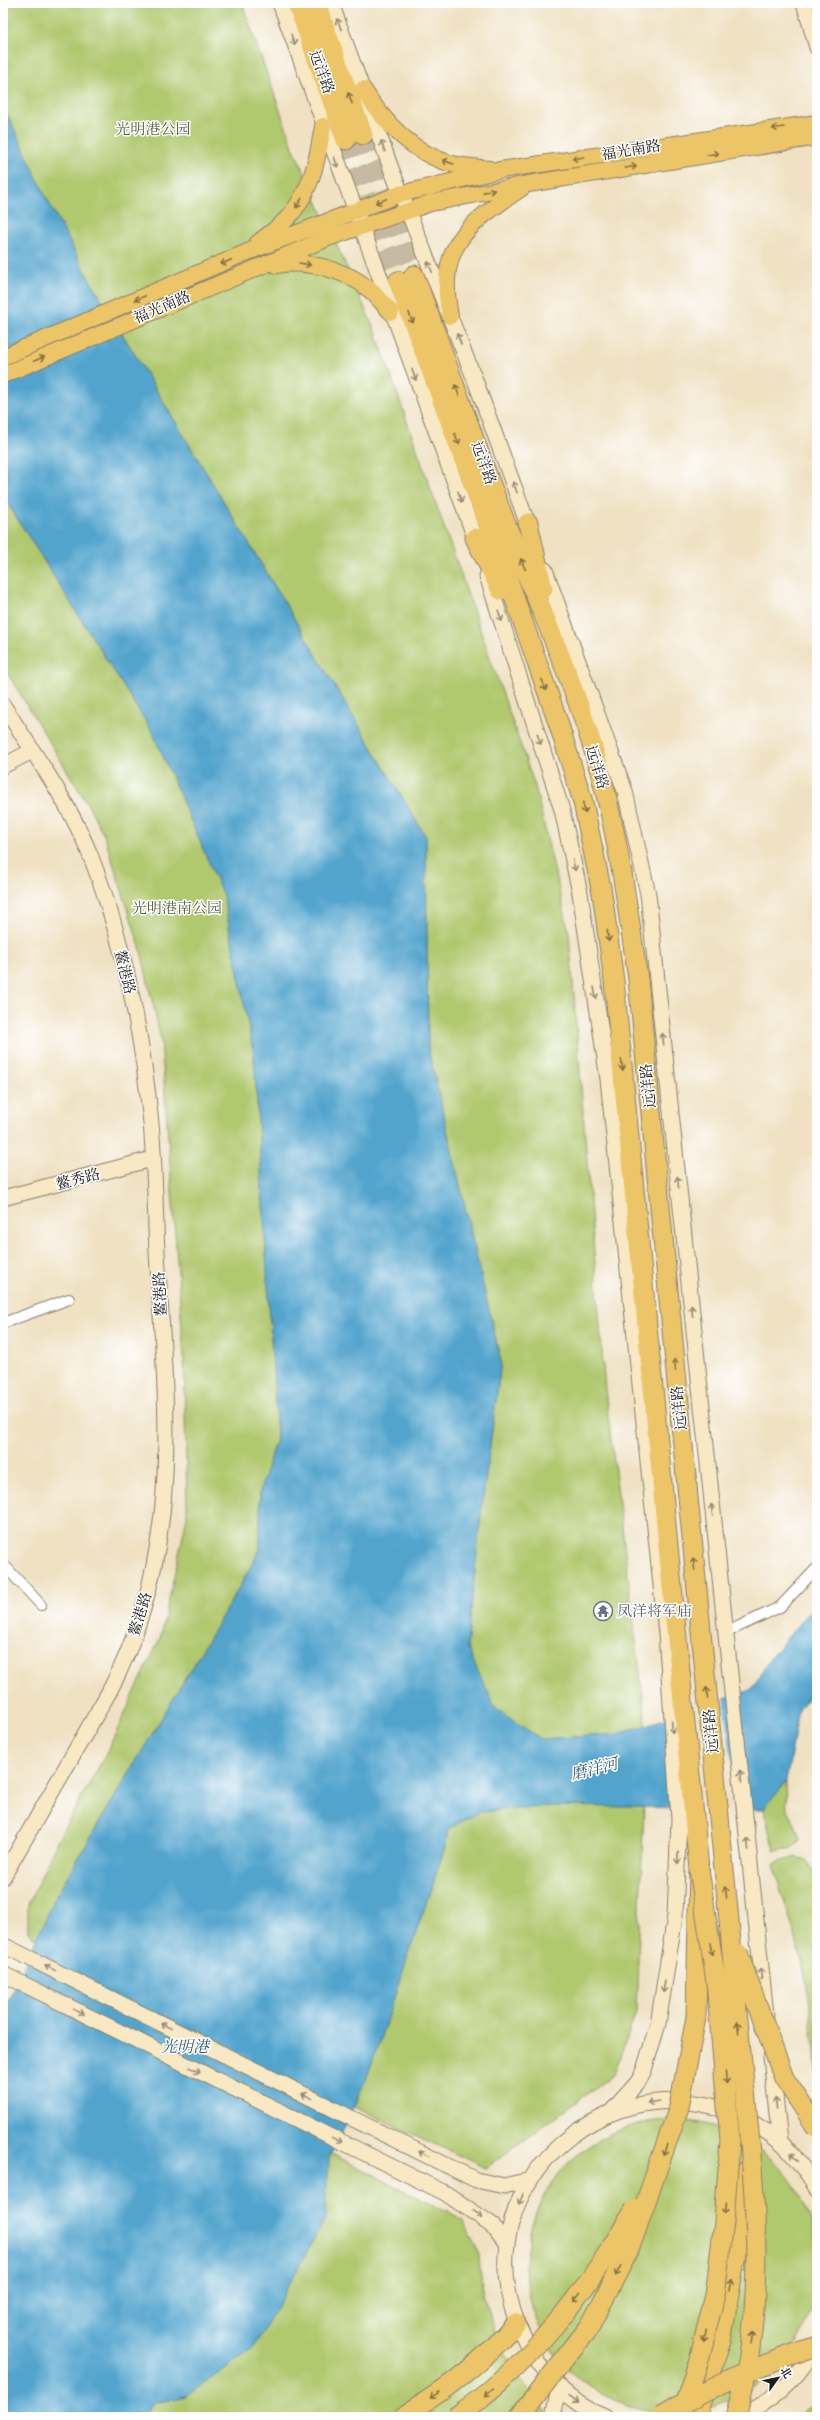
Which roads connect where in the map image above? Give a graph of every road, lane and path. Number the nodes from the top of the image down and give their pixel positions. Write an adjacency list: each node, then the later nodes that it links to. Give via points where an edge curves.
1 (280, 3): 9 (main road, one-way to 9)
2 (297, 3): 3 (highway, 远洋路, one-way to 3, via 355,137)
3 (316, 3)
4 (331, 3): 7 (main road, one-way to 4)
5 (804, 3): 6 (main road)
6 (817, 48)
7 (364, 89): 11 (main road, one-way to 7, via 452,164 410,143 376,111); 13 (main road, one-way to 7)
8 (817, 123): 11 (main road, 福光南路, one-way to 11)
9 (323, 126): 14 (main road, one-way to 14); 17 (main road, one-way to 17, via 317,163 306,192 292,214)
10 (817, 137): 12 (main road, 福光南路, one-way to 10)
11 (500, 170): 13 (main road, 福光南路)
12 (528, 184): 15 (main road, 福光南路, one-way to 12, via 451,199); 20 (main road, via 479,217 457,241 448,268 446,292)
13 (400, 194): 14 (main road, 福光南路, one-way to 14); 15 (main road)
14 (354, 211): 16 (main road); 17 (main road, 福光南路)
15 (407, 211): 16 (main road, 福光南路); 20 (main road, one-way to 15)
16 (360, 227): 18 (main road, 福光南路); 19 (main road)
17 (245, 253): 21 (main road, 福光南路, one-way to 21)
18 (253, 268): 19 (main road, one-way to 19, via 293,262 334,272 369,289); 22 (main road, 福光南路, one-way to 18)
19 (391, 312): 24 (main road, one-way to 24)
20 (450, 316): 23 (main road, one-way to 20)
21 (3, 357)
22 (3, 375)
23 (528, 523): 25 (highway); 37 (main road, one-way to 23, via 648,894 625,791)
24 (475, 538): 26 (highway); 43 (main road, one-way to 43, via 562,810 580,893 608,1079 666,1633 679,1819 675,1916 658,2024 644,2070 638,2082)
25 (554, 639): 26 (highway, 远洋路, one-way to 26, via 406,278); 40 (highway, 远洋路, one-way to 25, via 638,979 626,890 606,795)
26 (531, 648): 38 (highway, 远洋路, one-way to 38, via 583,802 602,893 614,981)
27 (3, 705): 28 (main road, 鳌港路)
28 (32, 751): 29 (main road); 30 (main road, 鳌港路, via 86,845 112,922 140,1044 151,1127)
29 (3, 766)
30 (152, 1159): 31 (main road, 鳌秀路); 39 (main road, 鳌港路, via 168,1445 156,1556 142,1610 117,1677)
31 (3, 1198)
32 (69, 1299): 33 (street)
33 (3, 1323)
34 (3, 1564): 36 (street)
35 (817, 1568): 37 (street, via 780,1607)
36 (41, 1605)
37 (727, 1632): 46 (main road, one-way to 37)
38 (699, 1869): 47 (highway, one-way to 47, bridge, via 696,2017 679,2107); 61 (highway, one-way to 61, bridge, via 716,1982 730,2140 715,2295 698,2364)
39 (3, 1877)
40 (730, 1931): 44 (highway, bridge, via 784,2078); 45 (highway, one-way to 40, bridge)
41 (3, 1945): 48 (main road, one-way to 41, via 504,2186 476,2180)
42 (5, 1975): 50 (main road, one-way to 50, via 445,2193 491,2224)
43 (612, 2111): 46 (main road, one-way to 43, via 742,2117 700,2103 656,2101); 48 (main road, via 565,2138)
44 (817, 2128)
45 (749, 2133): 62 (highway, one-way to 45, bridge, via 721,2341 740,2231); 63 (highway, one-way to 45, bridge, via 743,2392 754,2322 756,2228)
46 (780, 2142): 49 (main road, one-way to 46, via 800,2164)
47 (659, 2170): 56 (highway, one-way to 56, bridge, via 627,2224 573,2304 532,2352 486,2396); 57 (highway, one-way to 57, bridge, via 629,2250 590,2326)
48 (530, 2180): 50 (main road, one-way to 50, via 515,2211)
49 (817, 2189)
50 (507, 2245): 51 (main road, via 507,2284)
51 (516, 2323): 53 (main road, via 534,2358); 55 (highway, one-way to 55, via 482,2359 447,2387)
52 (817, 2345): 54 (main road, via 787,2386); 60 (highway, bridge, via 721,2384)
53 (559, 2388): 58 (main road); 59 (main road, one-way to 59, via 594,2413)
54 (759, 2412): 64 (main road)
55 (402, 2417)
56 (455, 2417)
57 (519, 2417)
58 (553, 2417)
59 (605, 2417)
60 (661, 2417)
61 (680, 2417)
62 (696, 2417)
63 (736, 2417)
64 (740, 2417)

